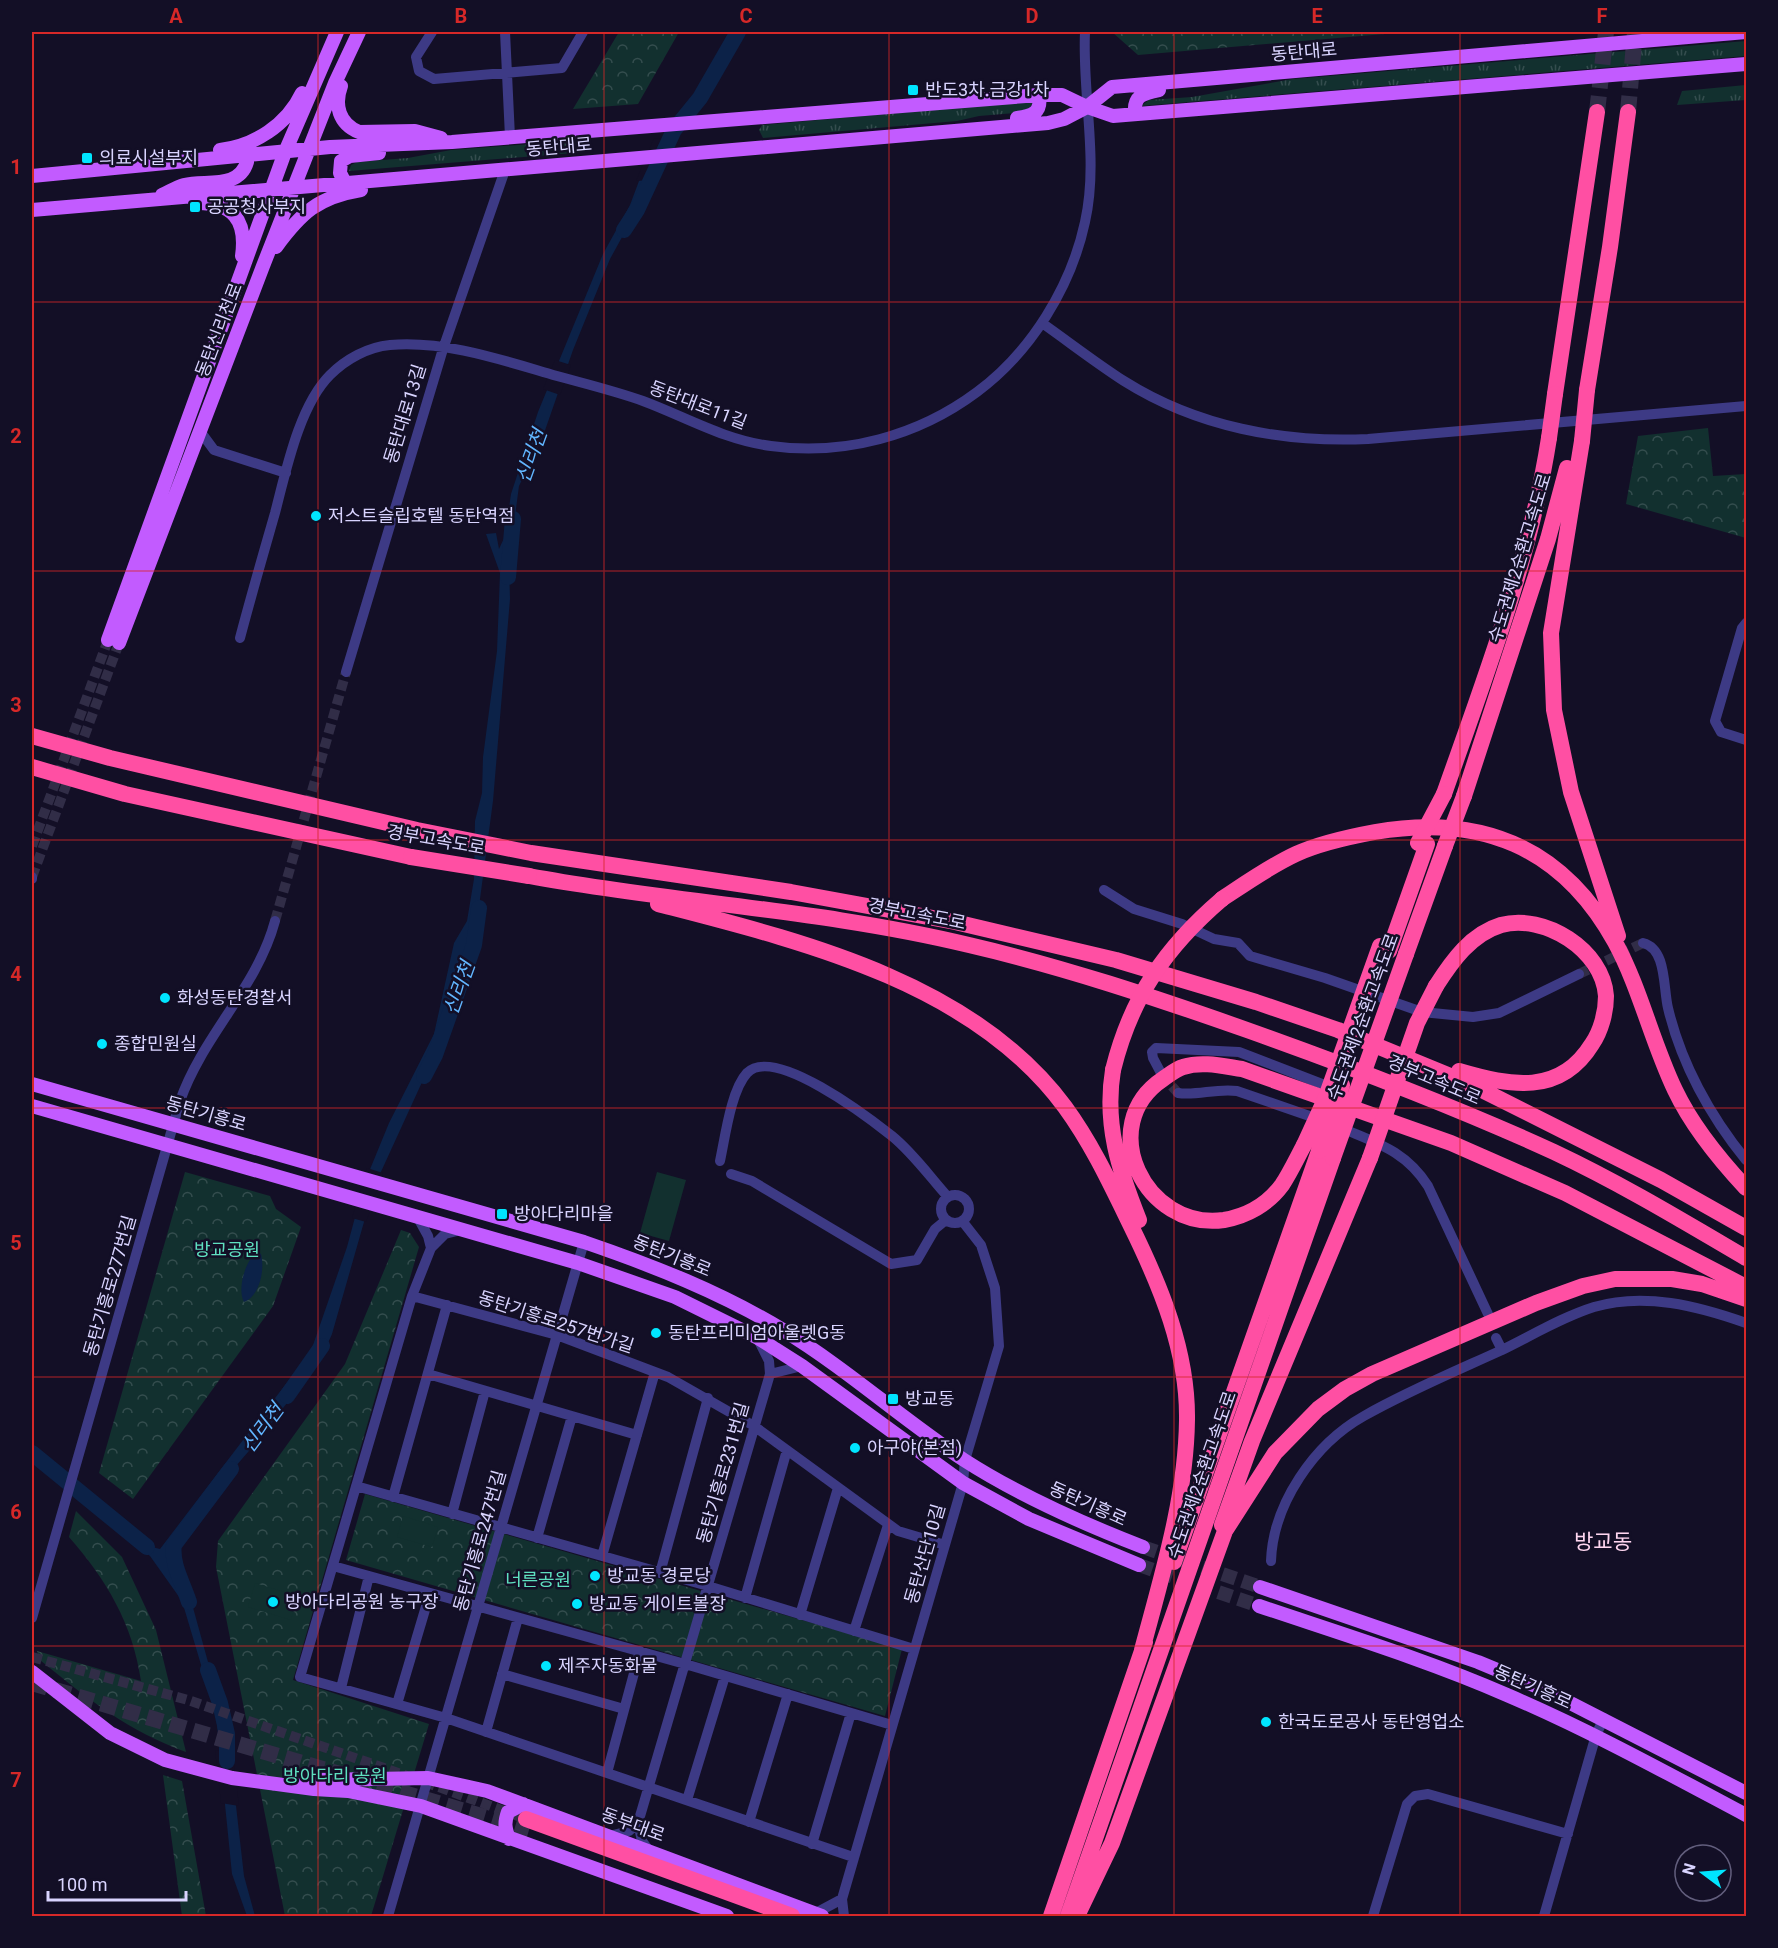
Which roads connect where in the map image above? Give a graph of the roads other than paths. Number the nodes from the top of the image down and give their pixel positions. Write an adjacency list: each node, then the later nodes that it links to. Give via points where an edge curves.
1 (337, 32): 9 (main road, 동탄신리천로)
2 (359, 32): 21 (main road, 동탄신리천로)
3 (366, 32): 20 (main road, via 338,96 344,122 359,132 415,131)
4 (432, 32): 11 (street, via 416,57 423,74 434,79)
5 (503, 32): 11 (street)
6 (583, 32): 11 (street, via 562,68)
7 (1085, 32): 14 (street, 동탄대로11길)
8 (1746, 32): 12 (main road, 동탄대로)
9 (330, 45): 22 (main road, 동탄신리천로); 24 (main road, via 299,100 278,126 238,148 194,153)
10 (1746, 64): 17 (main road, 동탄대로)
11 (506, 72): 19 (street)
12 (1197, 79): 14 (main road, 동탄대로, via 1112,87); 17 (main road, via 1180,88 1145,92 1134,105)
13 (1039, 95): 14 (main road, 동탄대로, via 1062,95); 18 (main road, via 1038,110 1033,116 995,121); 19 (main road, 동탄대로)
14 (1087, 107): 17 (main road, 동탄대로, via 1113,116); 18 (main road, 동탄대로, via 1048,123); 35 (street, 동탄대로11길, via 1089,198 1085,221 1074,262)
15 (1597, 112): 51 (highway, 수도권제2순환고속도로, bridge, via 1544,471 1500,635 1444,794 1422,843)
16 (1628, 112): 39 (highway, bridge)
17 (1136, 114)
18 (985, 129): 25 (main road, 동탄대로)
19 (510, 137): 20 (main road, 동탄대로)
20 (452, 142): 21 (main road, 동탄대로); 28 (main road, via 350,156 341,161 340,173)
21 (310, 148): 22 (main road, 동탄대로); 29 (main road, 동탄신리천로)
22 (285, 152): 23 (main road, 동탄대로); 30 (main road, 동탄신리천로)
23 (244, 156): 24 (main road, 동탄대로); 31 (main road, via 245,171 235,180 182,185)
24 (157, 165): 27 (main road, 동탄대로)
25 (505, 170): 26 (main road, 동탄대로); 36 (street, 동탄대로13길)
26 (447, 174): 28 (main road, 동탄대로); 33 (main road, via 346,192 318,202 298,219)
27 (32, 176)
28 (345, 183): 29 (main road, 동탄대로)
29 (296, 188): 30 (main road, 동탄대로); 33 (main road, 동탄신리천로)
30 (272, 189): 31 (main road, 동탄대로); 34 (main road, 동탄신리천로)
31 (152, 200): 32 (main road, 동탄대로); 34 (main road, via 208,203 227,209 238,218 243,228)
32 (32, 210)
33 (263, 266): 38 (main road, 동탄신리천로)
34 (239, 274): 38 (main road, 동탄신리천로, via 114,641)
35 (1042, 323): 36 (street, 동탄대로11길, via 1003,370 962,404 908,431 863,444 802,449 750,443 614,392 506,361); 37 (street, via 1124,381 1160,400 1214,422 1281,437 1324,441 1368,439)
36 (443, 349): 40 (street, via 387,345 354,356 341,366 316,392); 43 (street, 동탄대로13길)
37 (1746, 406)
38 (200, 431): 40 (street, via 214,450)
39 (1579, 441): 51 (highway, 수도권제2순환고속도로, bridge, via 1464,796 1445,846); 53 (highway, via 1551,633 1554,710 1571,792)
40 (286, 473): 42 (street)
41 (1746, 623): 45 (street, via 1715,721 1721,732)
42 (240, 638)
43 (346, 672)
44 (32, 736): 54 (highway, 경부고속도로, via 417,830 531,853 791,892 1013,934 1256,1002)
45 (1746, 740)
46 (32, 766): 47 (highway, 경부고속도로, bridge, via 125,794 411,857)
47 (594, 888): 75 (highway, 경부고속도로, via 792,912 922,935 1030,961 1159,999 1366,1072 1555,1153 1656,1205); 86 (highway, via 716,919 846,960 946,1003 997,1037 1047,1084 1084,1135 1143,1251)
48 (1104, 890): 52 (street, via 1134,909 1214,939 1238,943 1250,956 1422,1012 1486,1017)
49 (275, 921): 60 (street, via 253,978 194,1064)
50 (1643, 943): 63 (street, via 1660,956 1675,1034 1697,1085)
51 (1392, 950): 62 (highway, 수도권제2순환고속도로, bridge); 62 (highway, bridge, via 1326,1097)
52 (1579, 974)
53 (1632, 983): 66 (highway, via 1680,1101 1719,1158); 86 (highway, bridge, via 1616,943 1582,892 1565,876 1534,855 1489,835 1449,826 1408,826 1348,837 1297,854 1222,899 1189,927 1161,963 1124,1027 1113,1070 1109,1114 1113,1140)
54 (1386, 1050): 71 (highway, 경부고속도로, via 1472,1085 1661,1180); 116 (highway, bridge, via 1483,1077 1506,1082 1538,1083 1567,1072 1584,1058 1603,1020 1606,995 1584,952 1558,933 1530,924 1502,925 1477,938 1457,955 1417,1023 1371,1158 1251,1441)
55 (1162, 1075): 57 (street, via 1153,1059 1156,1048 1225,1049)
56 (32, 1084): 60 (main road, 동탄기흥로)
57 (1322, 1084)
58 (1178, 1092): 81 (street, via 1189,1095 1237,1090 1310,1115 1401,1154 1428,1186)
59 (32, 1106): 61 (main road, 동탄기흥로)
60 (174, 1124): 61 (street, 동탄기흥로277번길); 73 (main road, 동탄기흥로)
61 (168, 1144): 68 (main road, 동탄기흥로); 124 (street, 동탄기흥로277번길)
62 (1319, 1151): 77 (highway, via 1248,1214 1215,1221 1192,1219 1150,1194 1135,1168 1132,1126 1154,1085 1181,1067 1206,1064 1242,1068 1451,1143 1565,1193); 128 (highway, 수도권제2순환고속도로); 169 (highway, 수도권제2순환고속도로)
63 (1746, 1160)
64 (720, 1161): 67 (street, via 738,1088 747,1072 775,1066 826,1090 893,1137)
65 (731, 1174): 69 (street, via 752,1181 891,1264 917,1260 935,1230)
66 (1746, 1188)
67 (948, 1197): 69 (street, via 941,1208); 70 (street, via 958,1195 969,1204 969,1214)
68 (410, 1214): 72 (main road, 동탄기흥로); 74 (street, via 424,1228)
69 (946, 1220): 70 (street, via 954,1224)
70 (963, 1222): 99 (street, 동탄산단10길, via 981,1245 995,1288 999,1346)
71 (1746, 1228)
72 (463, 1230): 74 (street, via 446,1234); 76 (main road, 동탄기흥로)
73 (584, 1242): 76 (street, 동탄기흥로247번길); 99 (main road, 동탄기흥로, via 674,1274 748,1310 818,1352)
74 (431, 1248): 78 (street)
75 (1746, 1258)
76 (578, 1263): 83 (street, 동탄기흥로247번길); 84 (main road, 동탄기흥로, via 675,1297)
77 (1746, 1287)
78 (412, 1296): 80 (street, 동탄기흥로257번가길); 101 (street)
79 (1746, 1299): 116 (highway, via 1702,1284 1672,1279 1615,1279 1560,1294 1372,1374 1317,1409 1275,1453 1225,1531)
80 (447, 1305): 83 (street, 동탄기흥로257번가길); 90 (street)
81 (1488, 1314)
82 (1746, 1323): 87 (street, via 1675,1303 1632,1300 1593,1307)
83 (557, 1335): 89 (street, 동탄기흥로257번가길); 94 (street, 동탄기흥로247번길)
84 (758, 1338): 88 (main road, 동탄기흥로); 91 (street)
85 (1496, 1338): 87 (street)
86 (1180, 1350): 128 (highway, via 1187,1420 1183,1474)
87 (1502, 1350): 111 (street, via 1362,1416 1335,1438 1292,1488 1278,1517)
88 (802, 1366): 91 (street); 100 (main road, 동탄기흥로)
89 (655, 1372): 93 (street, 동탄기흥로257번가길); 97 (street)
90 (428, 1374): 92 (street); 103 (street)
91 (770, 1374): 96 (street, 동탄기흥로231번길)
92 (485, 1391): 94 (street); 104 (street)
93 (708, 1398): 96 (street, 동탄기흥로257번가길); 114 (street)
94 (537, 1406): 95 (street); 106 (street, 동탄기흥로247번길)
95 (572, 1416): 97 (street); 107 (street)
96 (754, 1426): 98 (street, 동탄기흥로257번가길); 117 (street, 동탄기흥로231번길)
97 (637, 1435): 110 (street)
98 (786, 1450): 102 (street, 동탄기흥로257번가길); 120 (street)
99 (965, 1460): 100 (street, 동탄산단10길); 109 (main road, 동탄기흥로, via 1062,1514)
100 (963, 1483): 108 (street, 동탄산단10길); 112 (main road, 동탄기흥로, via 1029,1519)
101 (356, 1486): 103 (street); 113 (street)
102 (838, 1488): 105 (street, 동탄기흥로257번가길); 123 (street)
103 (393, 1497): 104 (street)
104 (452, 1514): 106 (street)
105 (888, 1524): 108 (street, 동탄기흥로257번가길, via 898,1531); 126 (street)
106 (501, 1528): 107 (street); 122 (street, 동탄기흥로247번길)
107 (537, 1538): 110 (street)
108 (945, 1545): 127 (street, 동탄산단10길)
109 (1143, 1547)
110 (602, 1556): 114 (street)
111 (1271, 1561)
112 (1139, 1565)
113 (333, 1566): 115 (street); 134 (street, via 300,1677)
114 (660, 1573): 117 (street)
115 (369, 1576): 119 (street); 134 (street)
116 (1205, 1580): 170 (highway, via 1112,1843)
117 (708, 1587): 120 (street); 130 (street, 동탄기흥로231번길)
118 (1260, 1587): 140 (main road, 동탄기흥로, via 1478,1662)
119 (429, 1593): 122 (street); 136 (street)
120 (745, 1598): 123 (street)
121 (1259, 1606): 143 (main road, 동탄기흥로, via 1474,1681)
122 (478, 1607): 125 (street); 139 (street, 동탄기흥로247번길)
123 (800, 1615): 126 (street)
124 (32, 1618)
125 (518, 1618): 129 (street); 132 (street)
126 (854, 1631): 127 (street)
127 (914, 1649): 141 (street, 동탄산단10길)
128 (1142, 1650): 168 (highway, 수도권제2순환고속도로)
129 (640, 1651): 130 (street); 137 (street)
130 (685, 1664): 133 (street); 147 (street, 동탄기흥로231번길)
131 (32, 1672): 146 (main road, via 110,1733 148,1753 197,1770)
132 (502, 1674): 137 (street); 142 (street)
133 (725, 1676): 135 (street); 149 (street)
134 (340, 1688): 136 (street)
135 (788, 1694): 138 (street); 153 (street)
136 (397, 1704): 139 (street)
137 (624, 1709): 144 (street)
138 (851, 1713): 141 (street); 158 (street)
139 (446, 1718): 142 (street); 145 (street, 동탄기흥로247번길)
140 (1604, 1718): 143 (street); 148 (main road, 동탄기흥로)
141 (892, 1725): 160 (street, 동탄산단10길)
142 (486, 1731): 144 (street)
143 (1596, 1735): 151 (main road, 동탄기흥로); 155 (street)
144 (607, 1773): 147 (street)
145 (429, 1778): 146 (main road, 동부대로, via 317,1779); 150 (street, 동탄기흥로247번길); 152 (main road, 동부대로, via 487,1791)
146 (298, 1785): 150 (main road)
147 (649, 1787): 149 (street); 154 (street, 동탄기흥로231번길)
148 (1746, 1793)
149 (687, 1800): 153 (street)
150 (421, 1806): 157 (main road); 163 (street, 동탄기흥로247번길)
151 (1746, 1815)
152 (526, 1818): 156 (main road, 동부대로); 157 (main road, via 508,1812 505,1827); 165 (highway, 동부대로); 166 (highway, 동부대로)
153 (749, 1822): 158 (street)
154 (638, 1823): 156 (street, via 620,1835); 159 (street, via 642,1841)
155 (1568, 1834): 171 (street, via 1428,1794 1415,1796 1407,1804); 172 (street)
156 (606, 1836): 159 (main road, 동부대로)
157 (509, 1839): 164 (main road)
158 (812, 1844): 160 (street)
159 (651, 1852): 162 (main road, 동부대로)
160 (853, 1857): 161 (street, 동탄산단10길)
161 (842, 1899): 162 (street); 167 (street)
162 (818, 1915)
163 (388, 1917)
164 (727, 1917)
165 (763, 1917)
166 (792, 1917)
167 (844, 1917)
168 (1051, 1917)
169 (1068, 1917)
170 (1077, 1917)
171 (1373, 1917)
172 (1544, 1917)

